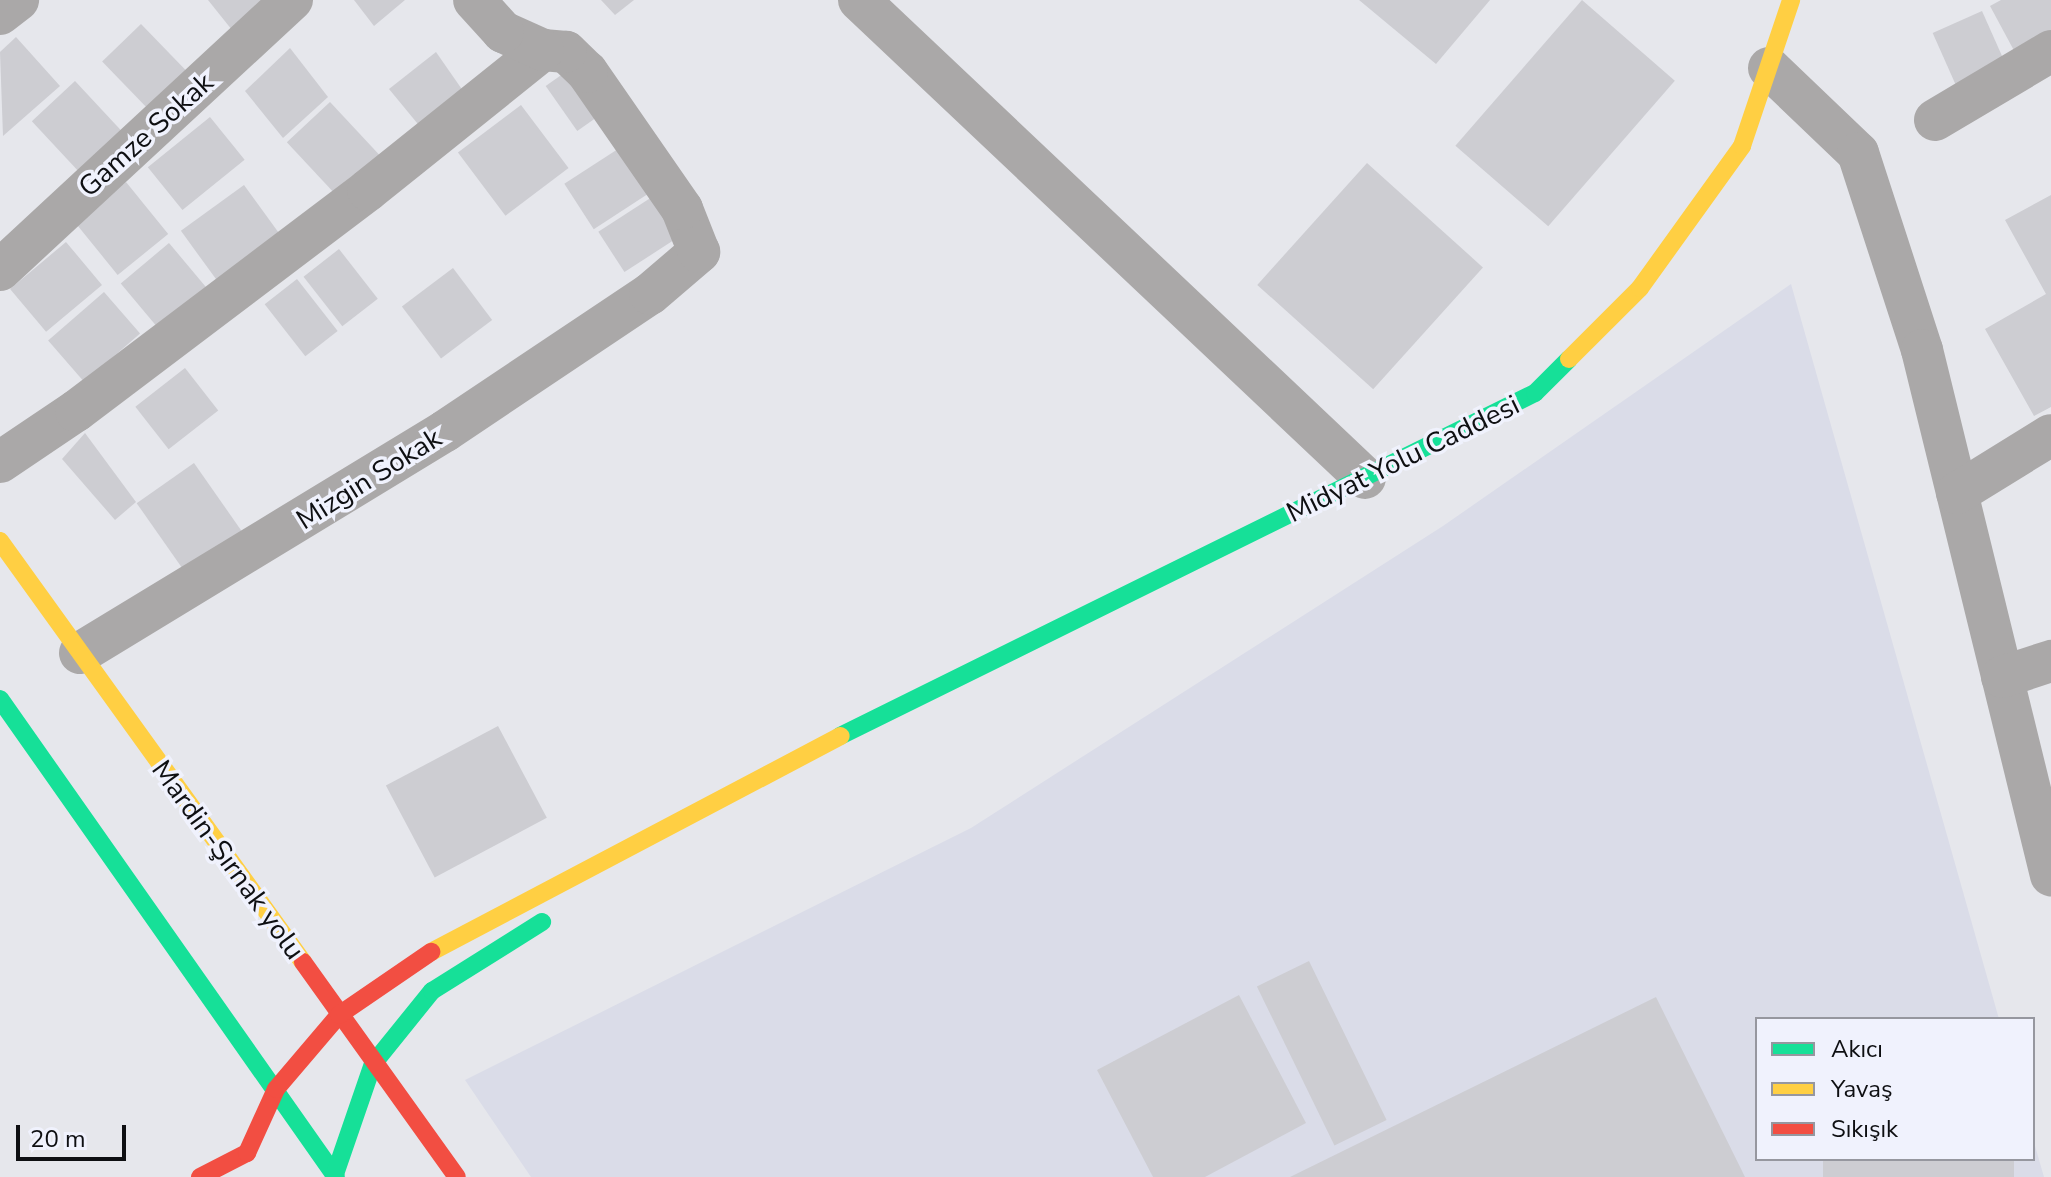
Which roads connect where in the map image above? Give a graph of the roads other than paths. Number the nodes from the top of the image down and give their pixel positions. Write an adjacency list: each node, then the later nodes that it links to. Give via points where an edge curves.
1 (18, 0): 6 (street)
2 (292, 0): 11 (street, Gamze Sokak)
3 (474, 0): 7 (street, via 503,32)
4 (859, 0): 14 (street)
5 (1791, 0): 9 (main road, Midyat Yolu Caddesi)
6 (0, 14)
7 (543, 50): 13 (street, via 330,219); 17 (street, Mizgin Sokak, via 566,52 587,72 682,209 699,252 650,294 369,480)
8 (2051, 51): 10 (street)
9 (1769, 68): 14 (main road, Midyat Yolu Caddesi, via 1742,146 1640,288 1535,393); 15 (street, via 1858,153 1922,350)
10 (1935, 120)
11 (0, 270)
12 (2051, 435): 15 (street)
13 (0, 462)
14 (1365, 478): 21 (main road, Midyat Yolu Caddesi)
15 (1957, 493): 19 (street)
16 (0, 541): 17 (main road, Mardin-Şırnak yolu)
17 (80, 653): 25 (main road, Mardin-Şırnak yolu)
18 (2051, 661): 19 (street)
19 (2002, 677): 22 (street)
20 (4, 712): 27 (main road)
21 (843, 735): 23 (main road); 25 (main road, via 443,944)
22 (2051, 875)
23 (604, 883)
24 (565, 908): 26 (main road, via 432,991)
25 (339, 1015): 26 (main road, Mardin-Şırnak yolu); 27 (main road)
26 (373, 1064): 29 (main road); 30 (main road, Mardin-Şırnak yolu)
27 (276, 1089): 28 (main road, via 247,1153); 29 (main road)
28 (200, 1177)
29 (335, 1177)
30 (457, 1177)

